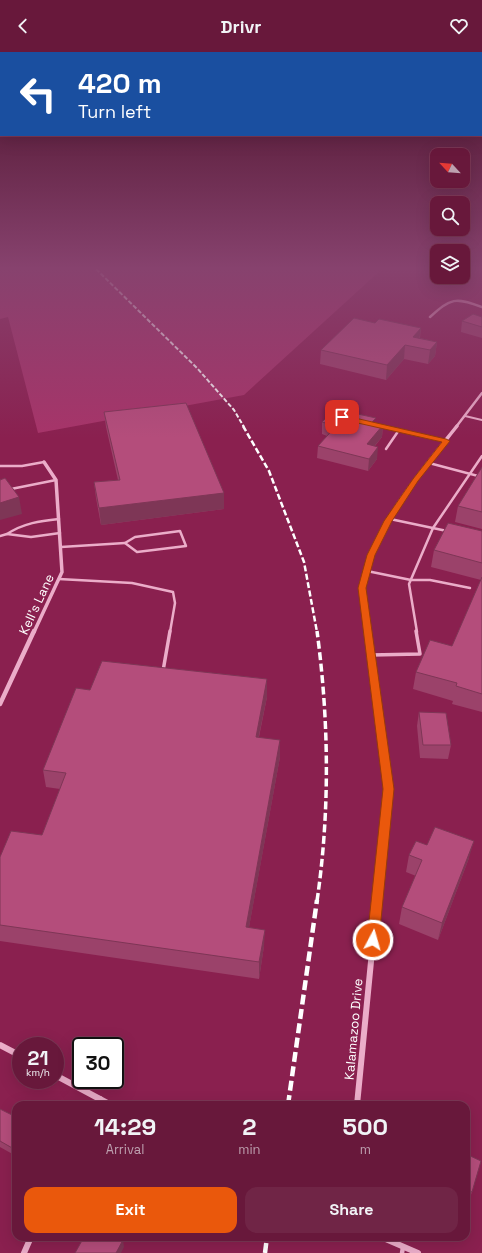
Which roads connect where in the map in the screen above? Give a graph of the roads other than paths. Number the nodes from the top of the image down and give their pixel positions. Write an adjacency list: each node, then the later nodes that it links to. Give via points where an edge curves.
1 (482, 393): 2 (street, Kalamazoo Drive)
2 (465, 416): 3 (lane); 6 (street, Kalamazoo Drive)
3 (482, 420)
4 (378, 425): 5 (lane)
5 (399, 430): 6 (lane); 7 (lane)
6 (446, 441): 10 (street, Kalamazoo Drive)
7 (386, 449)
8 (482, 456): 12 (lane)
9 (44, 462): 11 (lane); 14 (street, Kell's Lane)
10 (429, 463): 12 (lane); 17 (street, Kalamazoo Drive)
11 (0, 466)
12 (470, 474): 13 (lane); 18 (lane)
13 (482, 477)
14 (56, 480): 15 (lane); 16 (street, Kell's Lane)
15 (8, 490)
16 (59, 518): 20 (street, Kell's Lane); 21 (lane, via 30,522)
17 (390, 519): 18 (lane); 25 (street, Kalamazoo Drive, via 371,555)
18 (433, 528): 19 (lane); 27 (lane)
19 (454, 532)
20 (60, 533): 21 (lane, via 31,537); 24 (street, Kell's Lane)
21 (7, 534): 22 (lane)
22 (0, 536)
23 (125, 543): 23 (lane, via 135,537 180,531 186,546 137,552); 24 (lane)
24 (61, 547): 26 (street, Kell's Lane, via 62,572)
25 (367, 571): 27 (lane); 29 (street, Kalamazoo Drive, via 362,588)
26 (59, 579): 30 (lane, via 126,583 174,592 176,603); 31 (street, Kell's Lane)
27 (411, 580): 28 (lane, via 430,580); 29 (lane, via 420,654)
28 (470, 588)
29 (371, 655): 36 (street, Kalamazoo Drive, via 388,789)
30 (162, 676)
31 (0, 704)
32 (0, 1045): 33 (street)
33 (12, 1051)
34 (64, 1081): 35 (street)
35 (96, 1101)
36 (357, 1101)
37 (29, 1241): 40 (street)
38 (387, 1241): 39 (street)
39 (402, 1250): 41 (street)
40 (24, 1253)
41 (418, 1253)

